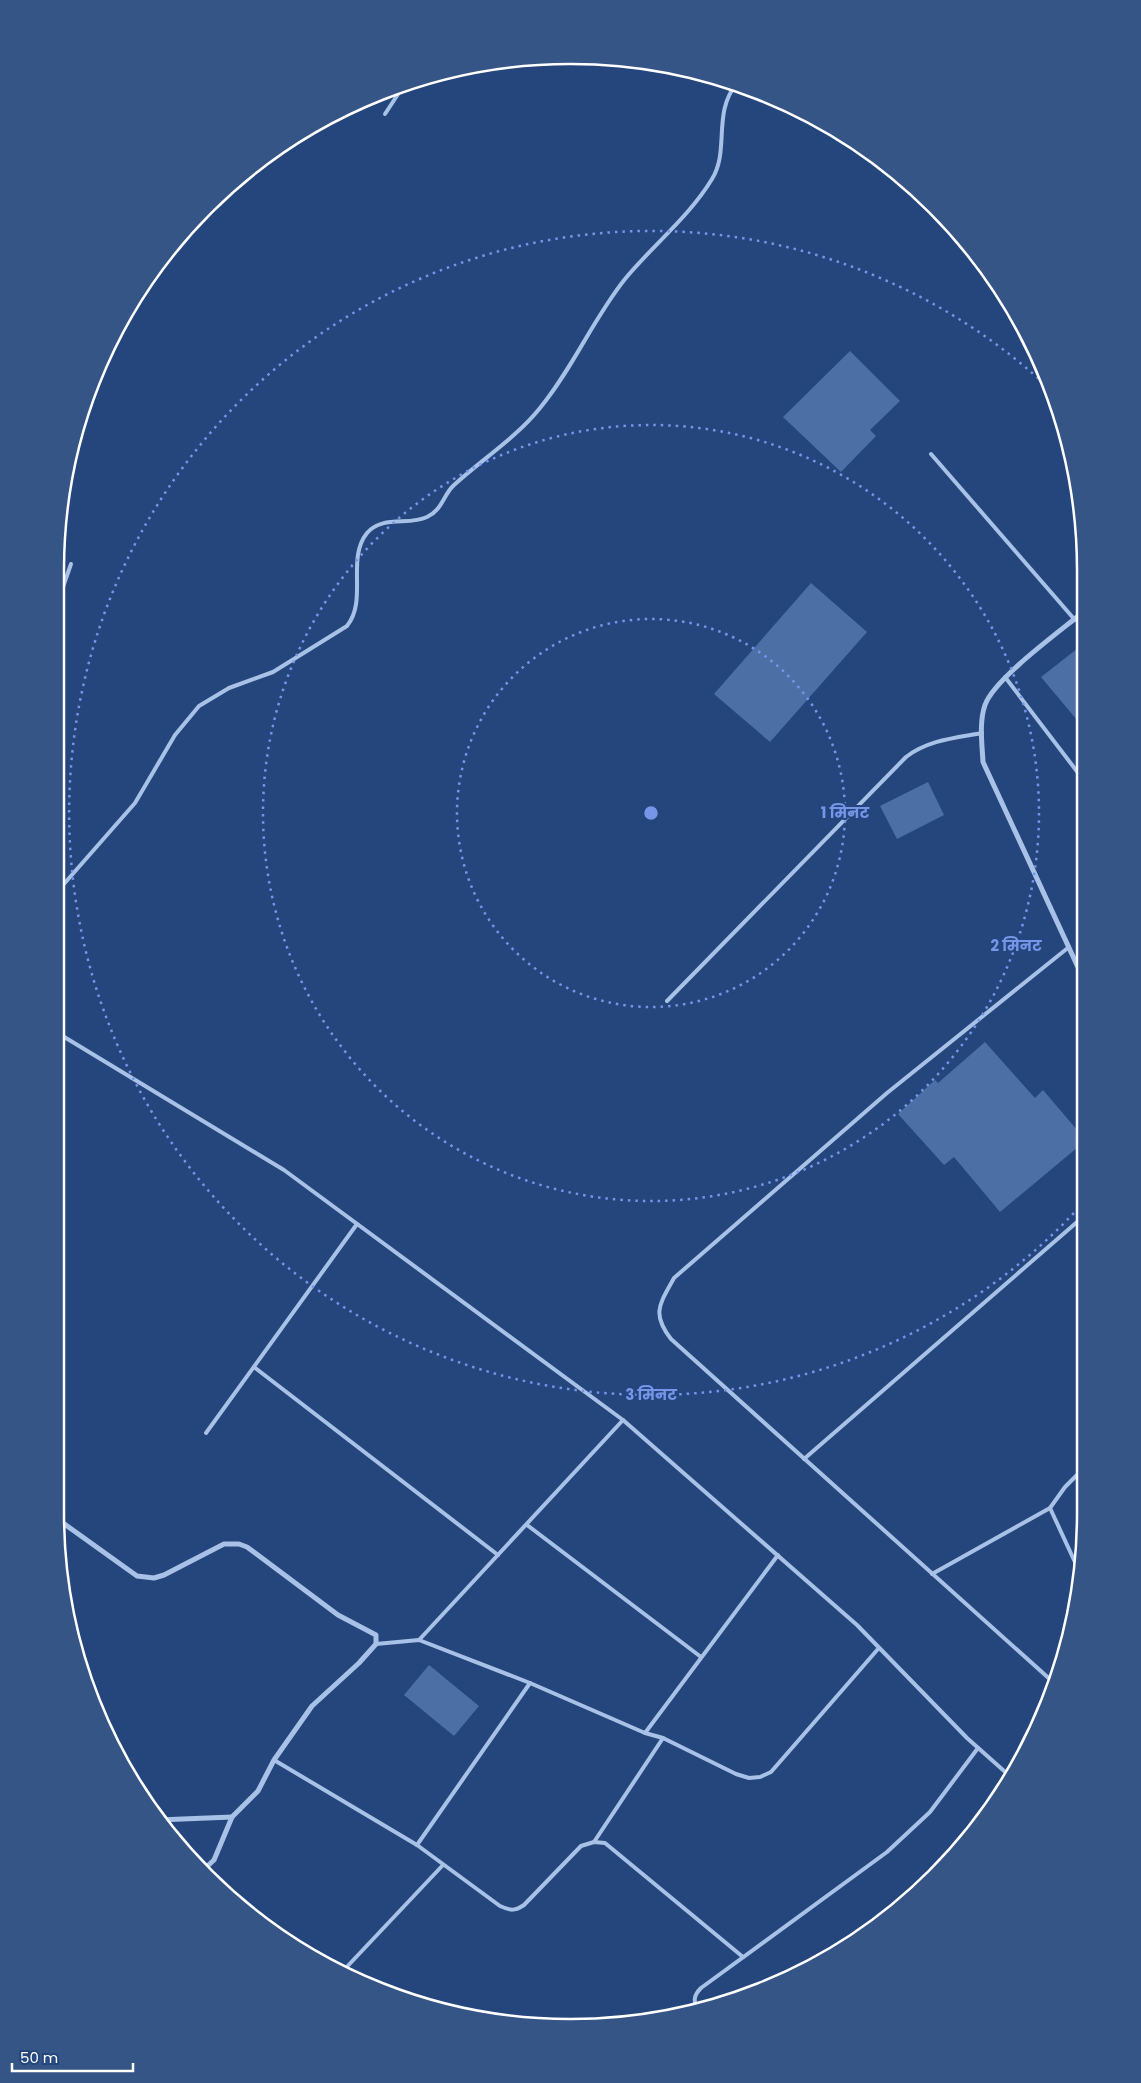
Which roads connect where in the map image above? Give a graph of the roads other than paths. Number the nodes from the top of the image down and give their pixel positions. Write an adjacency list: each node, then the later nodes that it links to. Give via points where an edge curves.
1 (730, 90): 12 (lane, via 723,109 718,161 712,179 682,219 625,280 541,408 449,490 436,512 426,518 387,522 368,532 359,547 356,608 347,626 273,672 230,688 199,706 175,735 135,803)
2 (398, 95): 3 (lane)
3 (385, 114)
4 (931, 454): 8 (lane)
5 (71, 564): 6 (lane)
6 (64, 584)
7 (1077, 618): 8 (street)
8 (1074, 620): 9 (street)
9 (1005, 677): 10 (street, via 985,704); 11 (lane)
10 (982, 733): 13 (street, via 984,762); 15 (lane, via 930,743 906,757)
11 (1077, 771)
12 (64, 884)
13 (1069, 947): 14 (street); 22 (lane, via 887,1093 674,1278 663,1298 659,1311 660,1326 671,1340)
14 (1077, 965)
15 (668, 1001)
16 (64, 1037): 18 (lane, via 284,1170)
17 (1077, 1222): 22 (lane)
18 (358, 1224): 19 (lane); 20 (lane)
19 (254, 1367): 21 (lane); 27 (lane)
20 (623, 1420): 26 (lane); 28 (lane)
21 (206, 1433)
22 (804, 1459): 30 (lane)
23 (1077, 1475): 24 (lane)
24 (1050, 1508): 29 (lane); 30 (lane)
25 (64, 1524): 32 (street, via 137,1576 154,1578 164,1575 224,1544 247,1547 338,1615 376,1635)
26 (527, 1525): 27 (lane); 34 (lane)
27 (498, 1555): 31 (lane)
28 (778, 1555): 33 (lane, via 857,1625); 34 (lane)
29 (1075, 1561)
30 (932, 1574): 35 (lane)
31 (418, 1640): 32 (lane); 36 (lane)
32 (376, 1644): 40 (street, via 312,1706)
33 (878, 1649): 38 (lane, via 771,1772 760,1777 736,1774); 39 (lane)
34 (701, 1657): 37 (lane)
35 (1049, 1678)
36 (530, 1683): 37 (lane); 45 (lane)
37 (645, 1733): 38 (lane)
38 (663, 1738): 44 (lane)
39 (978, 1748): 41 (lane); 48 (lane, via 930,1812 904,1837)
40 (274, 1760): 42 (street, via 258,1791); 45 (lane)
41 (1005, 1772)
42 (232, 1817): 43 (street); 47 (street, via 214,1860)
43 (167, 1820)
44 (594, 1842): 46 (lane, via 581,1846 524,1905 510,1911); 48 (lane, via 604,1843)
45 (417, 1845): 46 (lane)
46 (443, 1865): 49 (lane)
47 (207, 1866)
48 (743, 1958): 50 (lane, via 697,1992)
49 (347, 1967)
50 (695, 2004)

